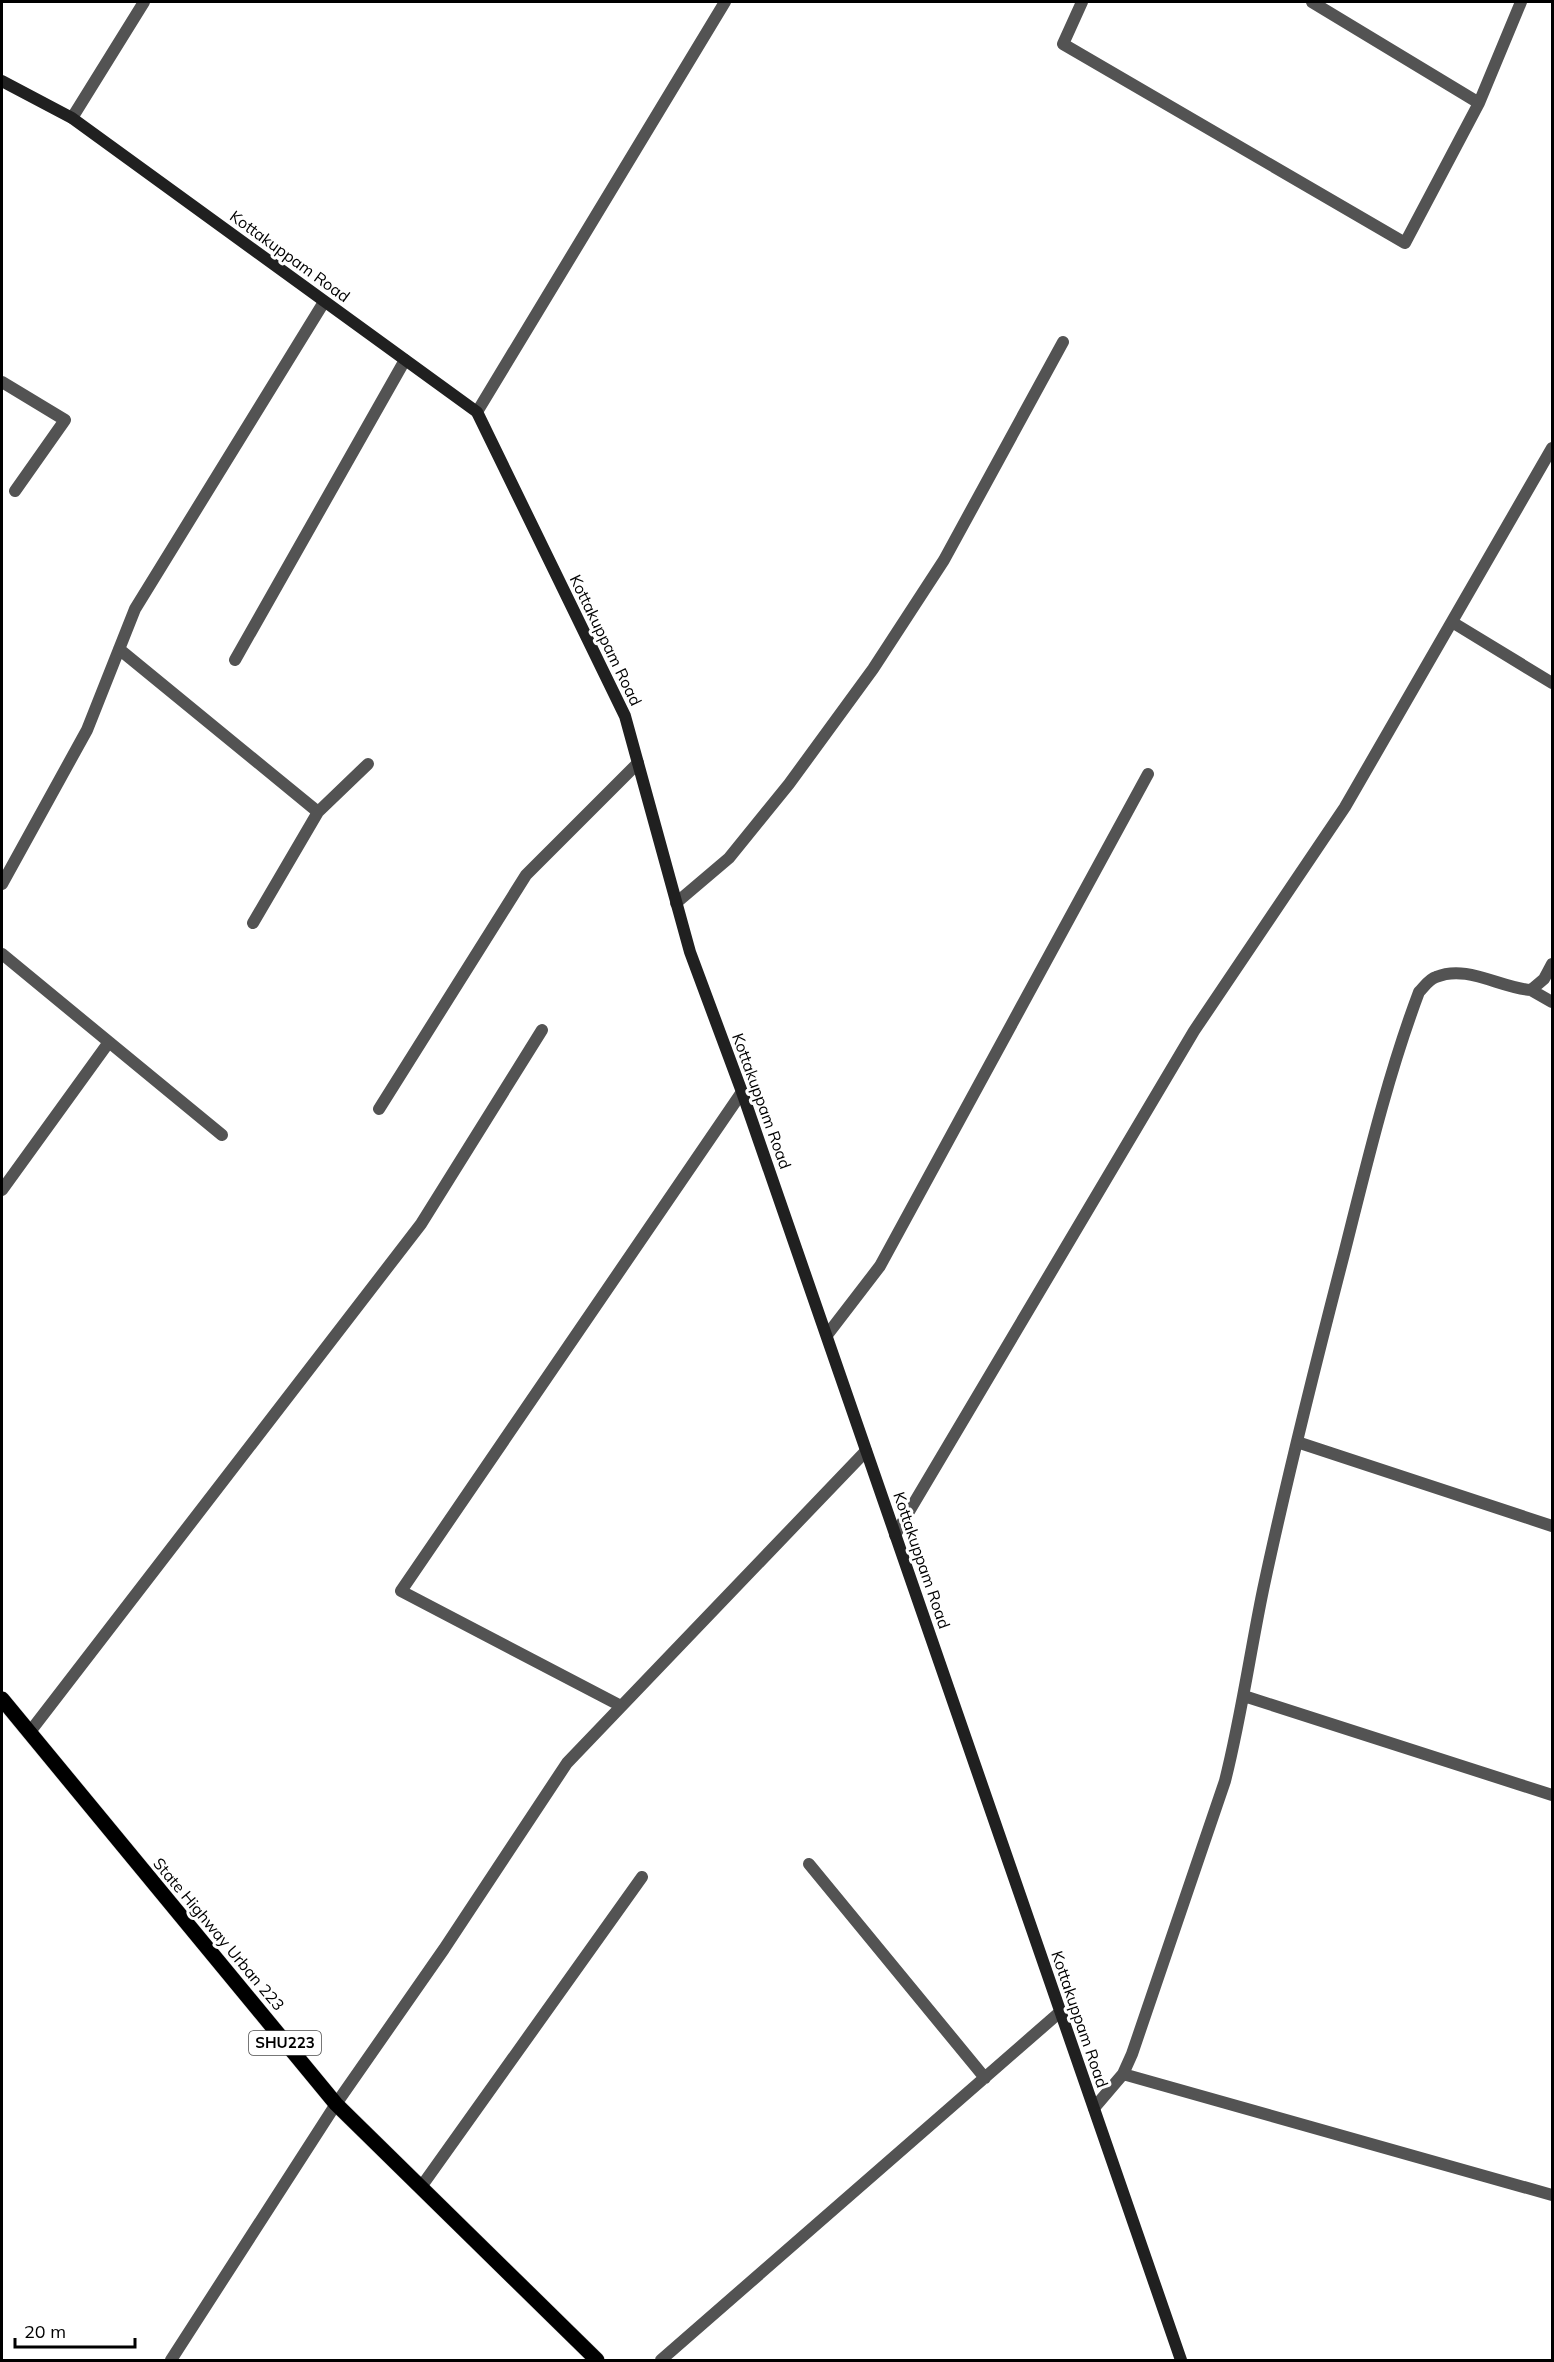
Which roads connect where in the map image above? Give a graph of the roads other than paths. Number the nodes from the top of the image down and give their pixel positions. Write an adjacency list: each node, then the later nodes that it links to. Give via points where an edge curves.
1 (144, 2): 8 (street)
2 (725, 2): 13 (street)
3 (1082, 2): 7 (street, via 1063,44 1405,243)
4 (1312, 2): 7 (street)
5 (1521, 2): 7 (street)
6 (2, 81): 8 (street, Kottakuppam Road)
7 (1479, 103)
8 (72, 118): 9 (street, Kottakuppam Road)
9 (324, 302): 11 (street, Kottakuppam Road); 17 (street, via 135,609)
10 (1064, 342): 25 (street, via 944,560 873,669 729,858)
11 (405, 360): 13 (street, Kottakuppam Road); 18 (street)
12 (2, 382): 15 (street, via 65,420)
13 (477, 412): 20 (street, Kottakuppam Road, via 625,716)
14 (1552, 448): 16 (street)
15 (15, 491)
16 (1452, 622): 19 (street); 41 (street, via 1345,807 1194,1031)
17 (119, 650): 23 (street); 24 (street, via 87,730)
18 (235, 660)
19 (1552, 683)
20 (638, 763): 25 (street, Kottakuppam Road); 34 (street, via 526,875)
21 (368, 764): 23 (street)
22 (1148, 774): 37 (street, via 886,1256)
23 (318, 812): 26 (street)
24 (2, 884)
25 (676, 903): 33 (street, Kottakuppam Road)
26 (253, 923)
27 (2, 954): 32 (street)
28 (1552, 964): 29 (street)
29 (1532, 990): 30 (street); 38 (street, via 1455,972 1434,977 1419,992 1372,1143)
30 (1552, 1002)
31 (542, 1030): 45 (street, via 421,1224)
32 (109, 1042): 35 (street); 36 (street)
33 (742, 1092): 37 (street, Kottakuppam Road); 44 (street, via 401,1592)
34 (379, 1109)
35 (222, 1135)
36 (2, 1190)
37 (827, 1335): 39 (street, Kottakuppam Road)
38 (1297, 1442): 40 (street); 42 (street, via 1257,1619)
39 (866, 1451): 41 (street, Kottakuppam Road); 44 (street)
40 (1552, 1526)
41 (895, 1535): 49 (street, Kottakuppam Road)
42 (1244, 1696): 46 (street); 50 (street, via 1225,1781 1144,2024)
43 (2, 1699): 45 (main road, State Highway Urban 223 / SHU223)
44 (621, 1706): 52 (street, via 567,1763)
45 (29, 1733): 52 (main road, State Highway Urban 223 / SHU223)
46 (1552, 1795)
47 (809, 1864): 51 (street)
48 (642, 1877): 54 (street)
49 (1060, 2012): 51 (street); 53 (street, Kottakuppam Road)
50 (1123, 2074): 53 (street); 55 (street)
51 (985, 2078): 58 (street)
52 (336, 2104): 54 (main road, State Highway Urban 223 / SHU223); 56 (street)
53 (1094, 2108): 59 (street, Kottakuppam Road)
54 (421, 2187): 57 (main road, State Highway Urban 223 / SHU223)
55 (1552, 2195)
56 (171, 2361)
57 (597, 2361)
58 (661, 2361)
59 (1181, 2361)

